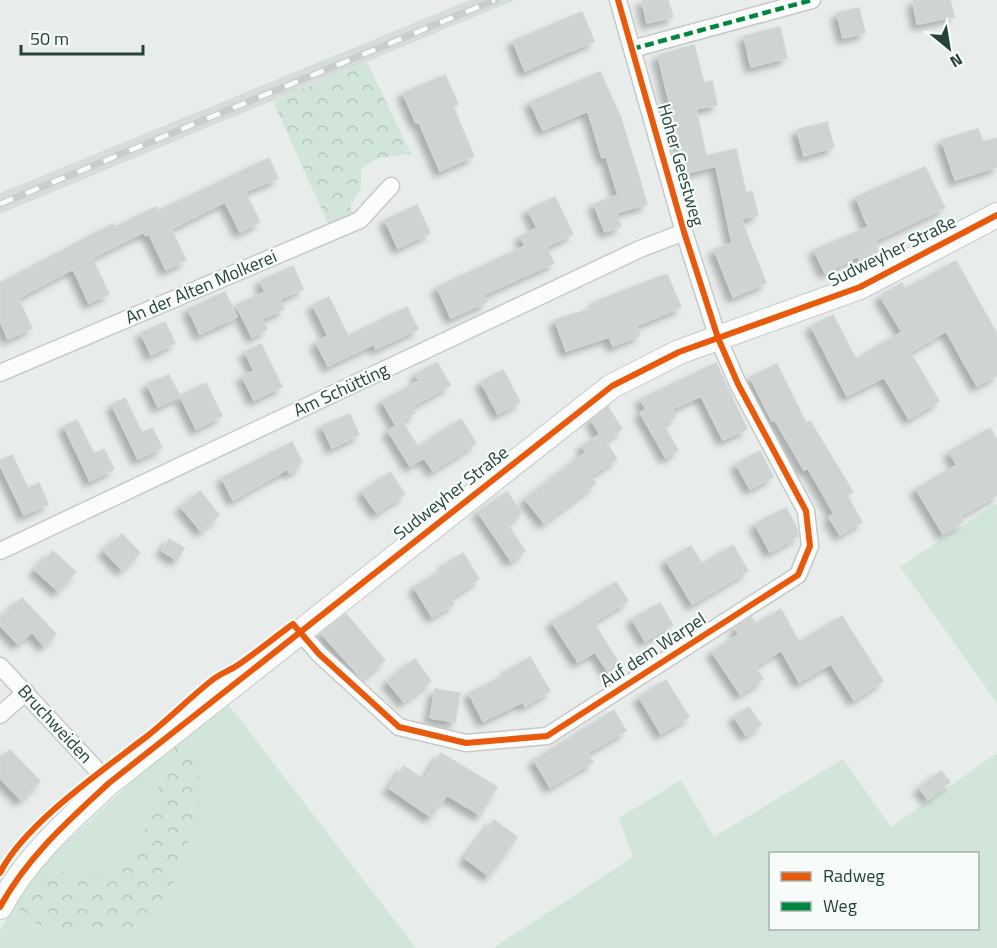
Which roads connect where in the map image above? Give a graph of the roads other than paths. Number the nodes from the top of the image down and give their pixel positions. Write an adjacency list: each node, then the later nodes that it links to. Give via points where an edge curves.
1 (618, 0): 3 (street, Hoher Geestweg)
2 (812, 0): 3 (street)
3 (632, 49): 6 (street, Hoher Geestweg)
4 (391, 186): 8 (street, An der Alten Molkerei, via 360,220)
5 (997, 215): 7 (street, Sudweyher Straße, via 860,287)
6 (684, 232): 7 (street, Hoher Geestweg); 9 (street, Am Schütting, via 629,254)
7 (718, 338): 10 (street, Sudweyher Straße, via 679,352 612,386); 10 (street, Auf dem Warpel, via 738,384 806,511 810,546 798,575 547,736 466,743 399,727)
8 (0, 373)
9 (0, 551)
10 (300, 632): 14 (street, Sudweyher Straße)
11 (0, 666): 12 (street, Bruchweiden)
12 (26, 692): 13 (street); 14 (street, Bruchweiden)
13 (0, 716)
14 (109, 783): 15 (street, Sudweyher Straße, via 24,867)
15 (0, 907)

